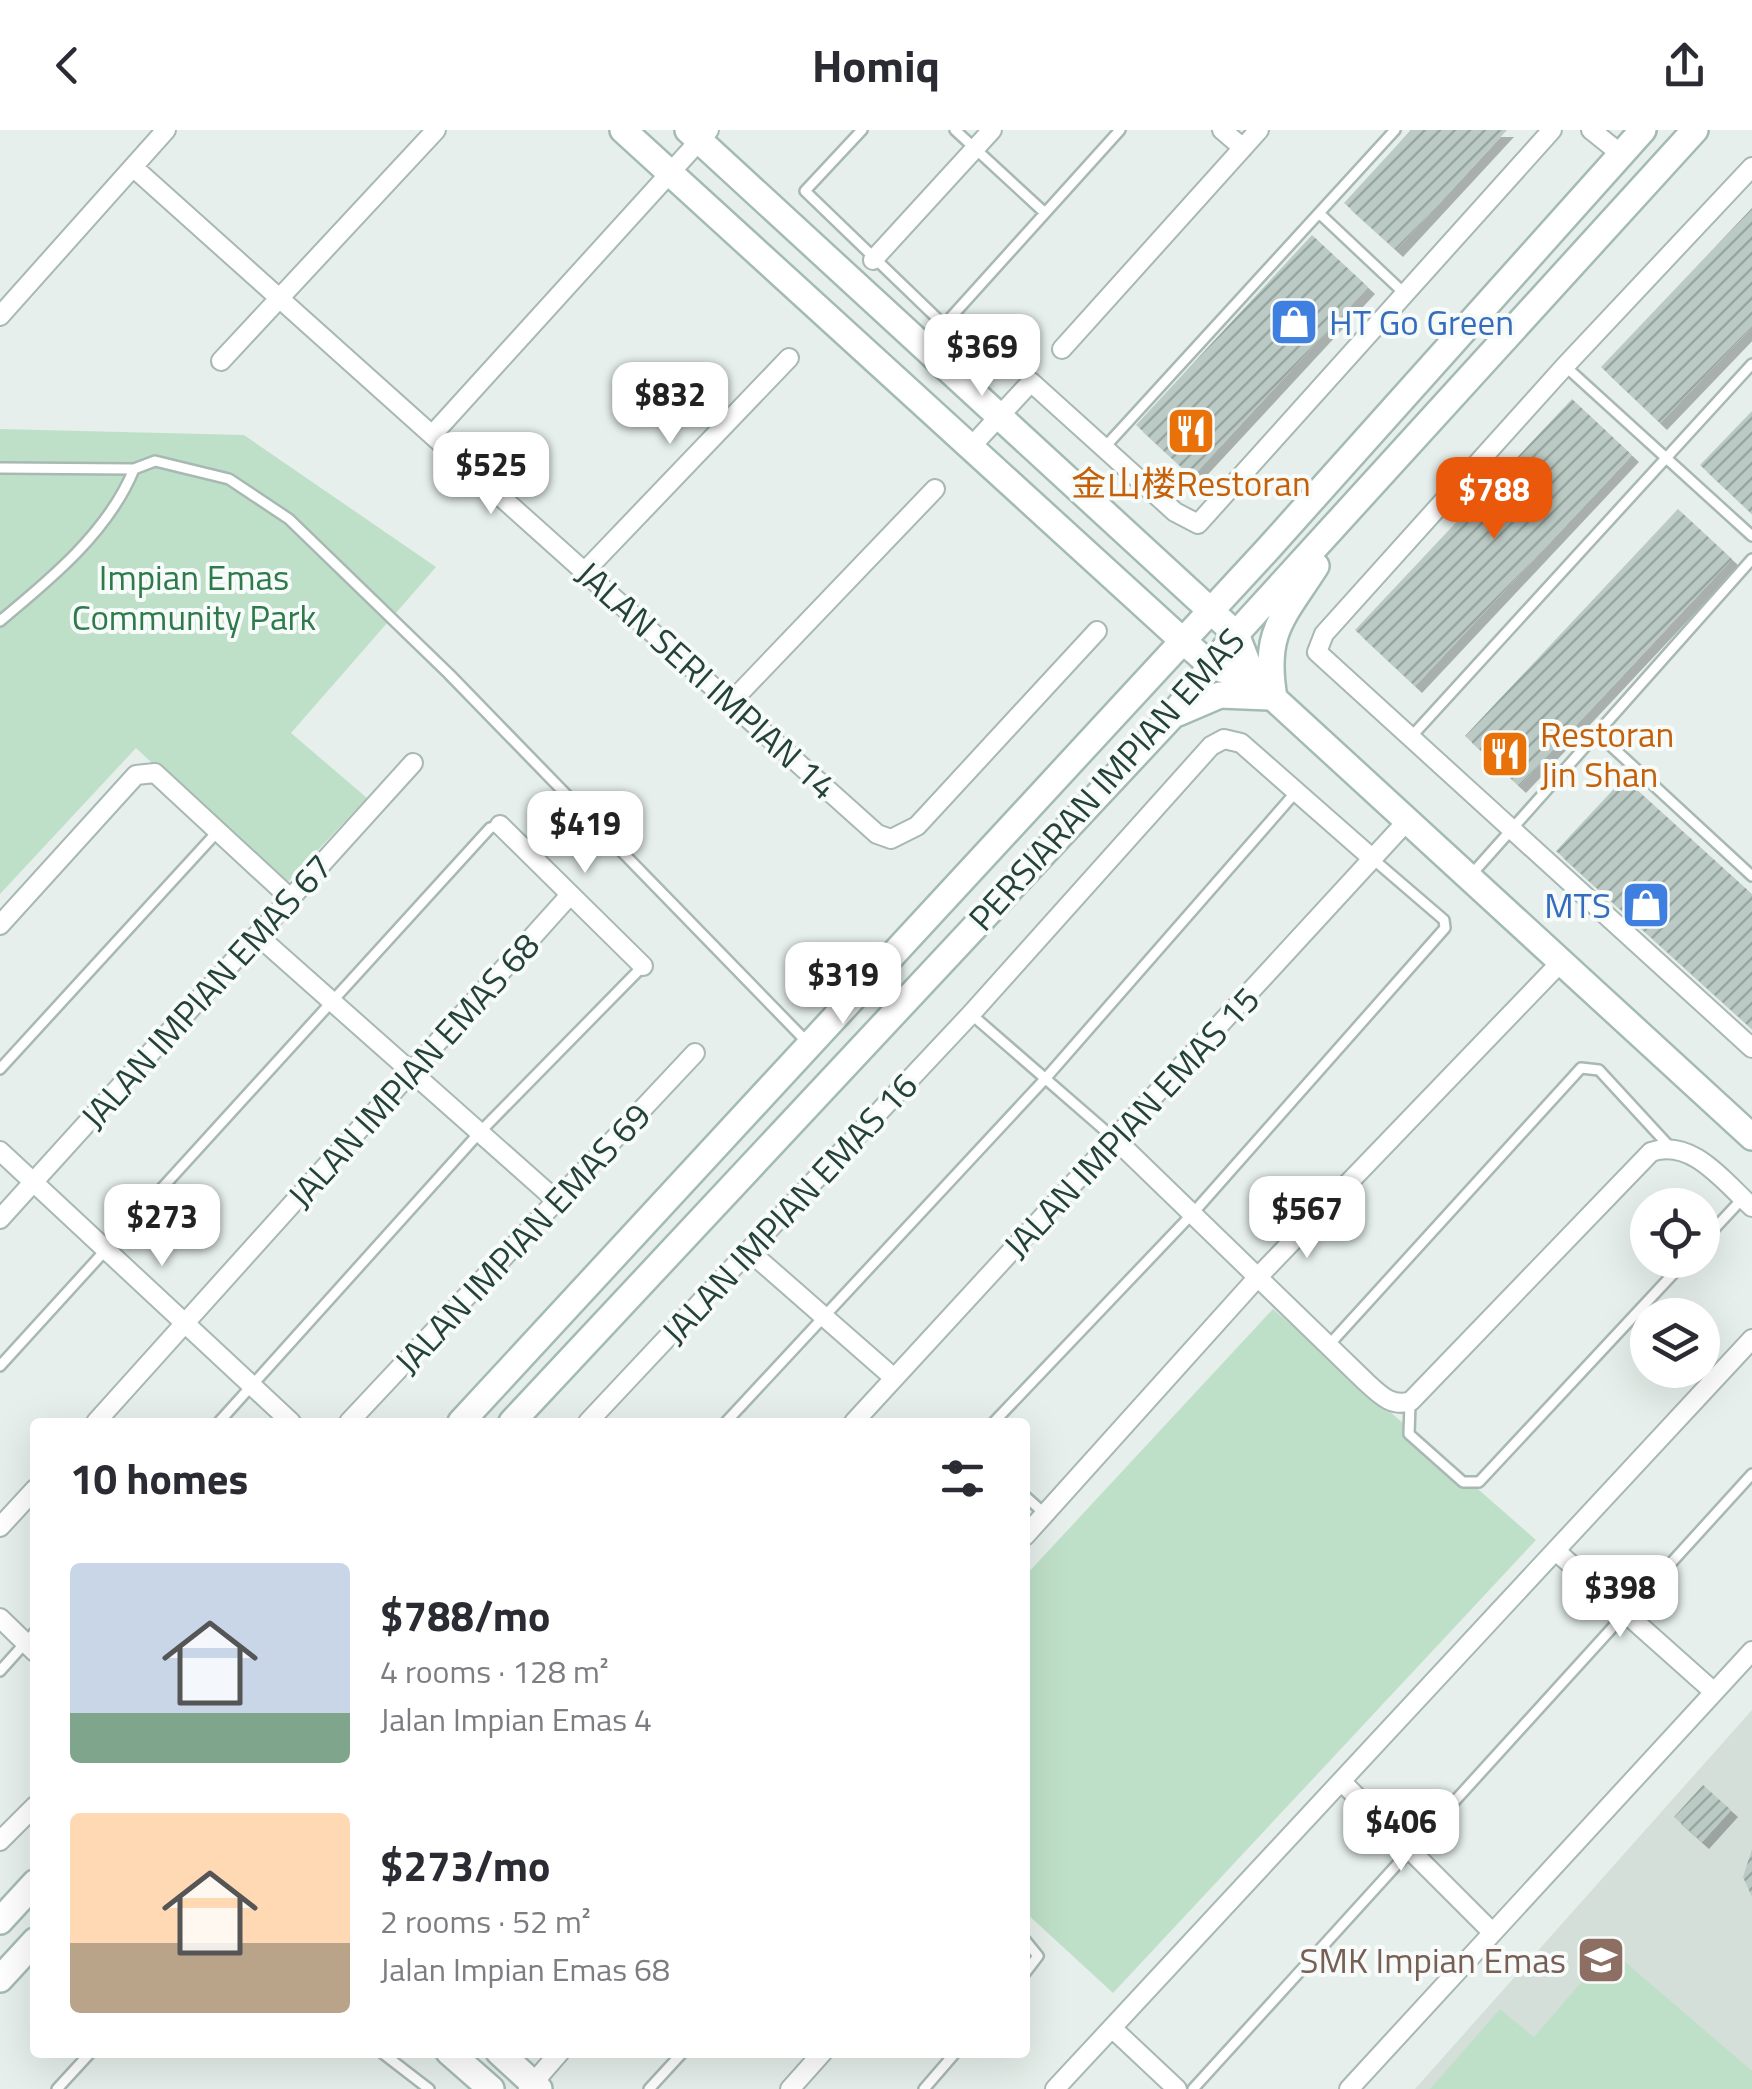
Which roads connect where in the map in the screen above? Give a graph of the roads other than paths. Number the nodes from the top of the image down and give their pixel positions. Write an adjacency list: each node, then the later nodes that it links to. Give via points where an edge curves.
1 (166, 130): 19 (street)
2 (436, 130): 27 (street)
3 (623, 130): 21 (main road)
4 (862, 130): 24 (lane, via 805,192)
5 (955, 130): 17 (lane)
6 (992, 130): 17 (street)
7 (1120, 130): 23 (lane)
8 (1222, 130): 16 (street)
9 (1259, 130): 16 (street)
10 (1396, 130): 22 (lane)
11 (1552, 130): 26 (street)
12 (1591, 130): 18 (street)
13 (1643, 130): 18 (main road, PERSIARAN IMPIAN EMAS)
14 (1695, 130): 45 (main road, PERSIARAN IMPIAN EMAS)
15 (699, 133): 21 (street); 25 (main road)
16 (1243, 148): 31 (street)
17 (974, 150): 23 (lane); 24 (street)
18 (1621, 154): 49 (main road, PERSIARAN IMPIAN EMAS)
19 (133, 167): 27 (street, JALAN SERI IMPIAN 14); 29 (street)
20 (1752, 168): 36 (street)
21 (670, 172): 28 (main road); 38 (street)
22 (1319, 212): 26 (lane); 39 (lane)
23 (1046, 213): 24 (lane, via 944,325)
24 (873, 260)
25 (846, 275): 28 (main road); 30 (main road)
26 (1406, 294): 39 (street, via 1198,524 1175,512)
27 (281, 296): 33 (street); 38 (street, JALAN SERI IMPIAN 14)
28 (815, 306): 34 (main road)
29 (0, 316)
30 (908, 333): 34 (main road); 37 (main road)
31 (1062, 349)
32 (789, 358): 48 (street)
33 (220, 360)
34 (878, 364): 40 (main road)
35 (1752, 364): 41 (lane)
36 (1565, 366): 41 (lane); 60 (street, via 1324,634 1316,652)
37 (998, 416): 39 (street, via 1031,382); 40 (street); 49 (main road)
38 (433, 434): 48 (street, JALAN SERI IMPIAN 14)
39 (1104, 448)
40 (969, 449): 53 (main road)
41 (1664, 458): 46 (lane); 60 (lane)
42 (0, 468): 43 (lane)
43 (134, 470): 50 (lane, via 119,504); 78 (lane, via 155,461 228,479 289,519)
44 (935, 490): 57 (street)
45 (1346, 518): 52 (main road, PERSIARAN IMPIAN EMAS); 56 (main road, via 1271,637)
46 (1752, 536)
47 (1752, 559): 59 (lane)
48 (586, 570): 57 (street, JALAN SERI IMPIAN 14)
49 (1210, 610): 52 (main road); 53 (main road, PERSIARAN IMPIAN EMAS)
50 (0, 621)
51 (1098, 631): 57 (street, JALAN SERI IMPIAN 14, via 917,826 891,839 877,834)
52 (1236, 634): 54 (main road, PERSIARAN IMPIAN EMAS); 55 (main road)
53 (1184, 641): 54 (main road); 78 (main road, PERSIARAN IMPIAN EMAS)
54 (1212, 666): 55 (main road); 58 (main road, PERSIARAN IMPIAN EMAS)
55 (1254, 680): 56 (main road)
56 (1274, 698): 58 (main road, via 1220,695); 63 (main road)
57 (731, 702)
58 (1170, 717): 112 (main road, PERSIARAN IMPIAN EMAS)
59 (1596, 733): 65 (lane); 68 (lane)
60 (1411, 738): 65 (street)
61 (413, 764): 71 (street, JALAN IMPIAN EMAS 67)
62 (1295, 793): 67 (street, JALAN IMPIAN EMAS 16); 77 (street, JALAN IMPIAN EMAS 16, via 1242,743 1211,746); 83 (lane)
63 (1406, 821): 67 (street, JALAN IMPIAN EMAS 15); 69 (main road)
64 (500, 825): 70 (street); 76 (lane, via 490,828)
65 (1512, 830): 69 (lane); 79 (street)
66 (218, 831): 71 (street); 72 (street, via 155,773 136,775); 81 (lane)
67 (1373, 860): 86 (street, JALAN IMPIAN EMAS 15); 92 (lane, via 1444,920 1444,928)
68 (1752, 876)
69 (1469, 877): 74 (main road)
70 (570, 895): 75 (street); 82 (street, JALAN IMPIAN EMAS 68)
71 (288, 896): 73 (street, JALAN IMPIAN EMAS 67)
72 (0, 924)
73 (257, 935): 76 (street); 89 (street, JALAN IMPIAN EMAS 67)
74 (1562, 962): 85 (main road); 97 (street)
75 (643, 966): 84 (lane)
76 (333, 1001): 82 (street); 96 (lane)
77 (971, 1014): 83 (lane); 95 (street, JALAN IMPIAN EMAS 16)
78 (810, 1045): 111 (main road, PERSIARAN IMPIAN EMAS)
79 (1752, 1048)
80 (695, 1052): 90 (street, JALAN IMPIAN EMAS 69)
81 (0, 1068)
82 (411, 1071): 84 (street); 100 (street, JALAN IMPIAN EMAS 68)
83 (1046, 1080): 86 (lane); 99 (lane)
84 (480, 1132): 90 (street); 105 (lane)
85 (1752, 1137)
86 (1116, 1140): 92 (street); 104 (street, JALAN IMPIAN EMAS 15)
87 (1669, 1146): 91 (street, via 1694,1155); 102 (lane, via 1598,1070 1581,1068); 106 (street, via 1651,1152)
88 (0, 1151): 89 (street)
89 (34, 1183): 93 (street, JALAN IMPIAN EMAS 67); 96 (street)
90 (557, 1202): 110 (street, JALAN IMPIAN EMAS 69)
91 (1747, 1202): 94 (lane)
92 (1194, 1212): 97 (street); 116 (lane)
93 (0, 1219)
94 (1720, 1226)
95 (749, 1251): 99 (street); 113 (street, JALAN IMPIAN EMAS 16)
96 (108, 1252): 100 (street); 103 (lane)
97 (1257, 1278): 102 (street); 120 (street)
98 (1669, 1278): 106 (lane, via 1479,1482 1463,1482 1409,1434)
99 (825, 1317): 104 (street); 114 (lane)
100 (186, 1324): 105 (street); 107 (street, JALAN IMPIAN EMAS 68)
101 (1752, 1339): 123 (street)
102 (1328, 1346): 106 (street, via 1390,1402)
103 (0, 1366)
104 (894, 1378): 115 (street, JALAN IMPIAN EMAS 15)
105 (252, 1386): 108 (lane); 109 (street)
106 (1410, 1401)
107 (100, 1418)
108 (223, 1418)
109 (287, 1418)
110 (353, 1418)
111 (464, 1418)
112 (516, 1418)
113 (592, 1418)
114 (730, 1418)
115 (858, 1418)
116 (998, 1418)
117 (1752, 1474): 124 (lane)
118 (30, 1494): 121 (street)
119 (1030, 1500): 120 (lane)
120 (1045, 1514): 122 (street)
121 (0, 1527)
122 (1030, 1530)
123 (1557, 1552): 124 (street); 131 (street)
124 (1626, 1614): 130 (street); 134 (lane)
125 (0, 1618): 126 (street)
126 (30, 1641)
127 (30, 1645): 129 (lane)
128 (1752, 1651): 130 (street)
129 (0, 1671)
130 (1714, 1692): 137 (street)
131 (1343, 1783): 134 (street); 142 (street)
132 (30, 1811): 133 (street)
133 (0, 1841)
134 (1412, 1852): 137 (street); 160 (lane)
135 (30, 1888): 136 (main road)
136 (0, 1922)
137 (1492, 1932): 161 (street)
138 (30, 1946): 141 (main road)
139 (1030, 1946): 140 (lane, via 1038,1956)
140 (1030, 1966)
141 (0, 1980)
142 (1112, 2028): 158 (street); 159 (street)
143 (85, 2058): 152 (lane)
144 (389, 2058): 153 (lane)
145 (457, 2058): 154 (main road)
146 (504, 2058): 151 (main road)
147 (555, 2058): 151 (street)
148 (678, 2058): 155 (lane)
149 (818, 2058): 156 (street)
150 (951, 2058): 157 (lane)
151 (533, 2087)
152 (57, 2089)
153 (429, 2089)
154 (491, 2089)
155 (649, 2089)
156 (790, 2089)
157 (924, 2089)
158 (1055, 2089)
159 (1177, 2089)
160 (1193, 2089)
161 (1350, 2089)

